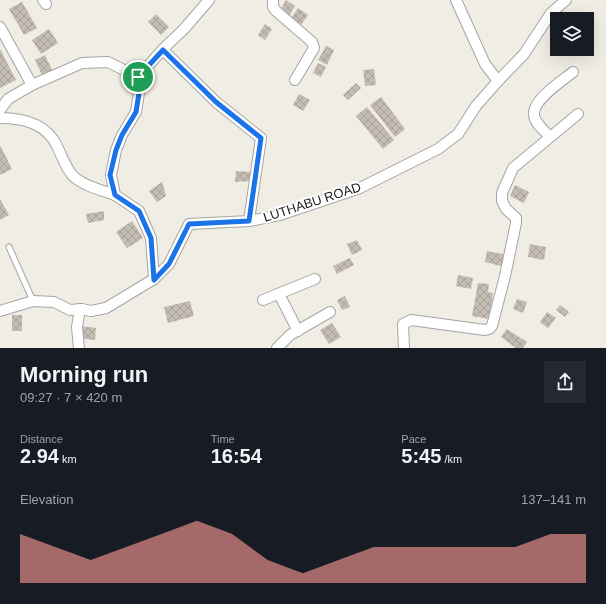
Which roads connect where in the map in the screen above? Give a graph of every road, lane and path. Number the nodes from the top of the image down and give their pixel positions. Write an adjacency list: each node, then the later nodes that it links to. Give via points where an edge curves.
1 (209, 0): 6 (street)
2 (273, 0): 9 (street, via 276,11 312,42 314,48)
3 (456, 0): 10 (street, via 485,64)
4 (566, 0): 10 (street, LUTHABU ROAD, via 552,13 524,54)
5 (0, 27): 11 (street)
6 (163, 50): 8 (street); 17 (street, via 216,102 261,138)
7 (572, 72): 15 (street, via 534,107 537,123)
8 (138, 77): 11 (street, via 108,62 82,63); 16 (street, via 136,112 122,135 110,175)
9 (294, 80)
10 (498, 81): 17 (street, LUTHABU ROAD, via 476,106 458,134 438,149 360,188 280,215)
11 (32, 85): 12 (street, via 8,99)
12 (0, 110)
13 (578, 114): 15 (street)
14 (0, 118): 16 (street, via 20,119 38,125 57,145 63,161 73,176 86,185)
15 (550, 137): 30 (street, via 513,168 502,193 502,201 516,218 516,223 492,326 485,330 411,320 403,324)
16 (115, 195): 20 (street, via 139,211 151,238)
17 (249, 221): 20 (street, LUTHABU ROAD, via 189,224 169,264)
18 (9, 247): 23 (lane)
19 (315, 279): 21 (street)
20 (154, 280): 24 (street, LUTHABU ROAD, via 106,308 91,311)
21 (279, 294): 22 (street); 27 (street)
22 (264, 300)
23 (33, 301): 24 (street, LUTHABU ROAD, via 54,302 70,310); 25 (street, LUTHABU ROAD)
24 (80, 309): 28 (street, via 77,327)
25 (0, 311)
26 (330, 312): 27 (street)
27 (298, 331): 29 (street)
28 (79, 348)
29 (277, 348)
30 (404, 348)

